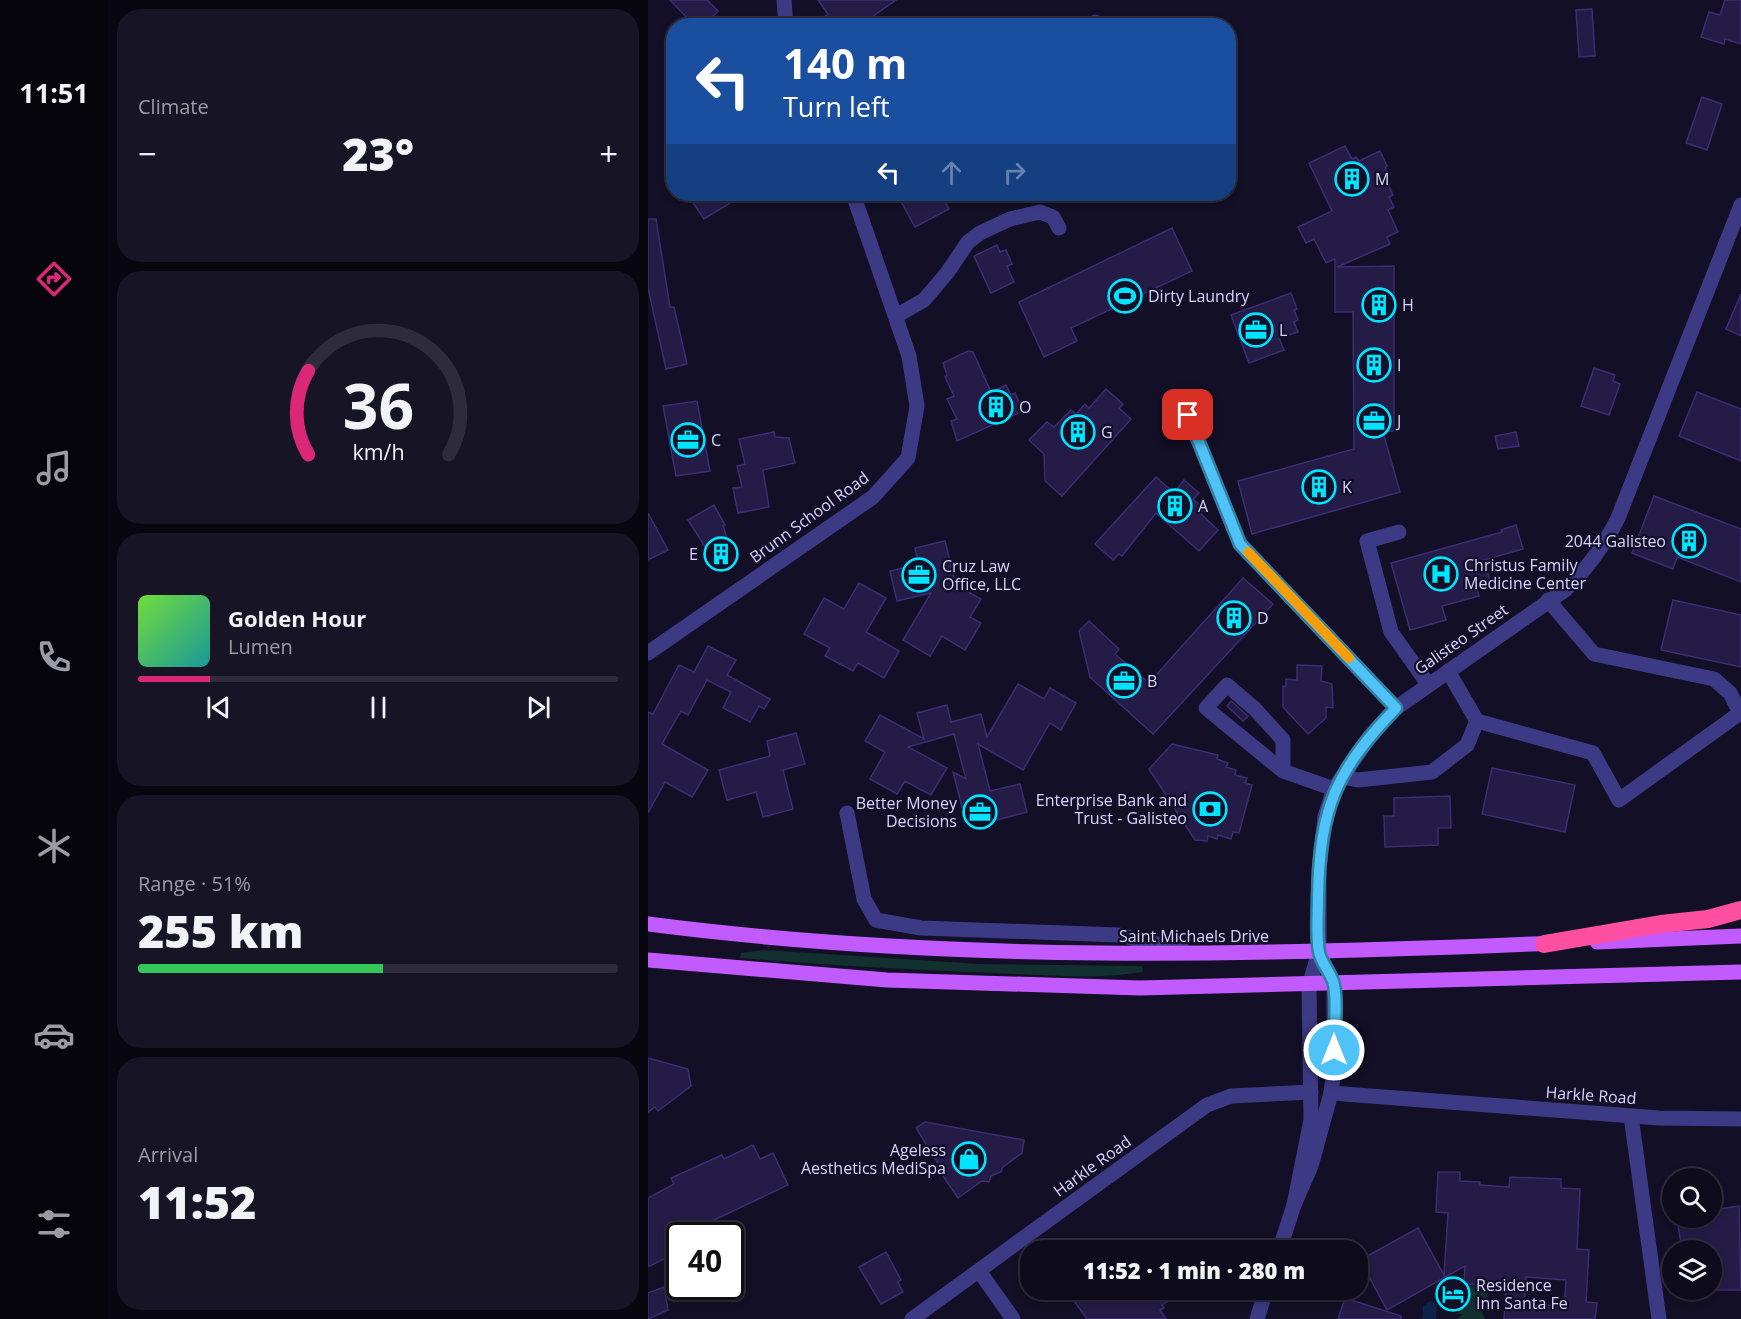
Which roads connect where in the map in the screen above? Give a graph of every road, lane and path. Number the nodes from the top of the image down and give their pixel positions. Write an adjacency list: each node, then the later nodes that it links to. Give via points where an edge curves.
1 (784, 0): 2 (street)
2 (785, 18)
3 (855, 201): 6 (street, Brunn School Road)
4 (1741, 205): 9 (street, Galisteo Street, via 1618,518 1584,573)
5 (1059, 228): 6 (street, via 1053,217 1040,212 1010,219 980,233 968,242 924,300)
6 (896, 316): 10 (street, Brunn School Road, via 909,356 917,406 908,458 873,497)
7 (1188, 415): 13 (street, via 1240,544)
8 (1399, 532): 12 (street, via 1366,541 1391,632)
9 (1548, 600): 11 (street, Galisteo Street); 14 (street, via 1594,654 1714,679 1730,693 1740,713 1619,800 1593,753)
10 (648, 653)
11 (1448, 671): 12 (street, Galisteo Street); 14 (street)
12 (1428, 684): 13 (street, Galisteo Street)
13 (1396, 708): 16 (street, Galisteo Street, via 1370,736)
14 (1477, 721): 16 (street, via 1467,745 1432,772)
15 (1283, 771): 15 (street, via 1206,708 1227,686 1283,740); 16 (street)
16 (1338, 783): 22 (street, Galisteo Street, via 1325,816 1319,870)
17 (847, 813): 23 (street, via 864,899 876,920 921,928 1119,934)
18 (1741, 910): 21 (highway, via 1708,919)
19 (648, 924): 23 (main road, Saint Michaels Drive, via 735,935 889,946)
20 (1741, 936): 21 (main road, Saint Michaels Drive)
21 (1544, 944): 22 (main road, Saint Michaels Drive)
22 (1319, 952): 23 (main road, Saint Michaels Drive); 26 (street, Galisteo Street); 27 (street, Galisteo Street)
23 (1204, 955)
24 (648, 960): 27 (main road, via 876,980 1014,986)
25 (1741, 972): 26 (main road)
26 (1334, 985): 27 (main road); 29 (street, Galisteo Street)
27 (1309, 986): 28 (street, Galisteo Street)
28 (1311, 1092): 32 (street, Galisteo Street, via 1311,1120); 34 (street, Harkle Road, via 1240,1095 1206,1105)
29 (1331, 1094): 30 (street, Harkle Road); 32 (street, Galisteo Street, via 1311,1166)
30 (1631, 1116): 31 (street, Harkle Road); 39 (street)
31 (1741, 1119)
32 (1294, 1205): 33 (street, Galisteo Street)
33 (1284, 1240)
34 (979, 1270): 36 (street, Harkle Road); 37 (street)
35 (1263, 1300): 38 (street)
36 (912, 1319)
37 (1013, 1319)
38 (1257, 1319)
39 (1659, 1319)

